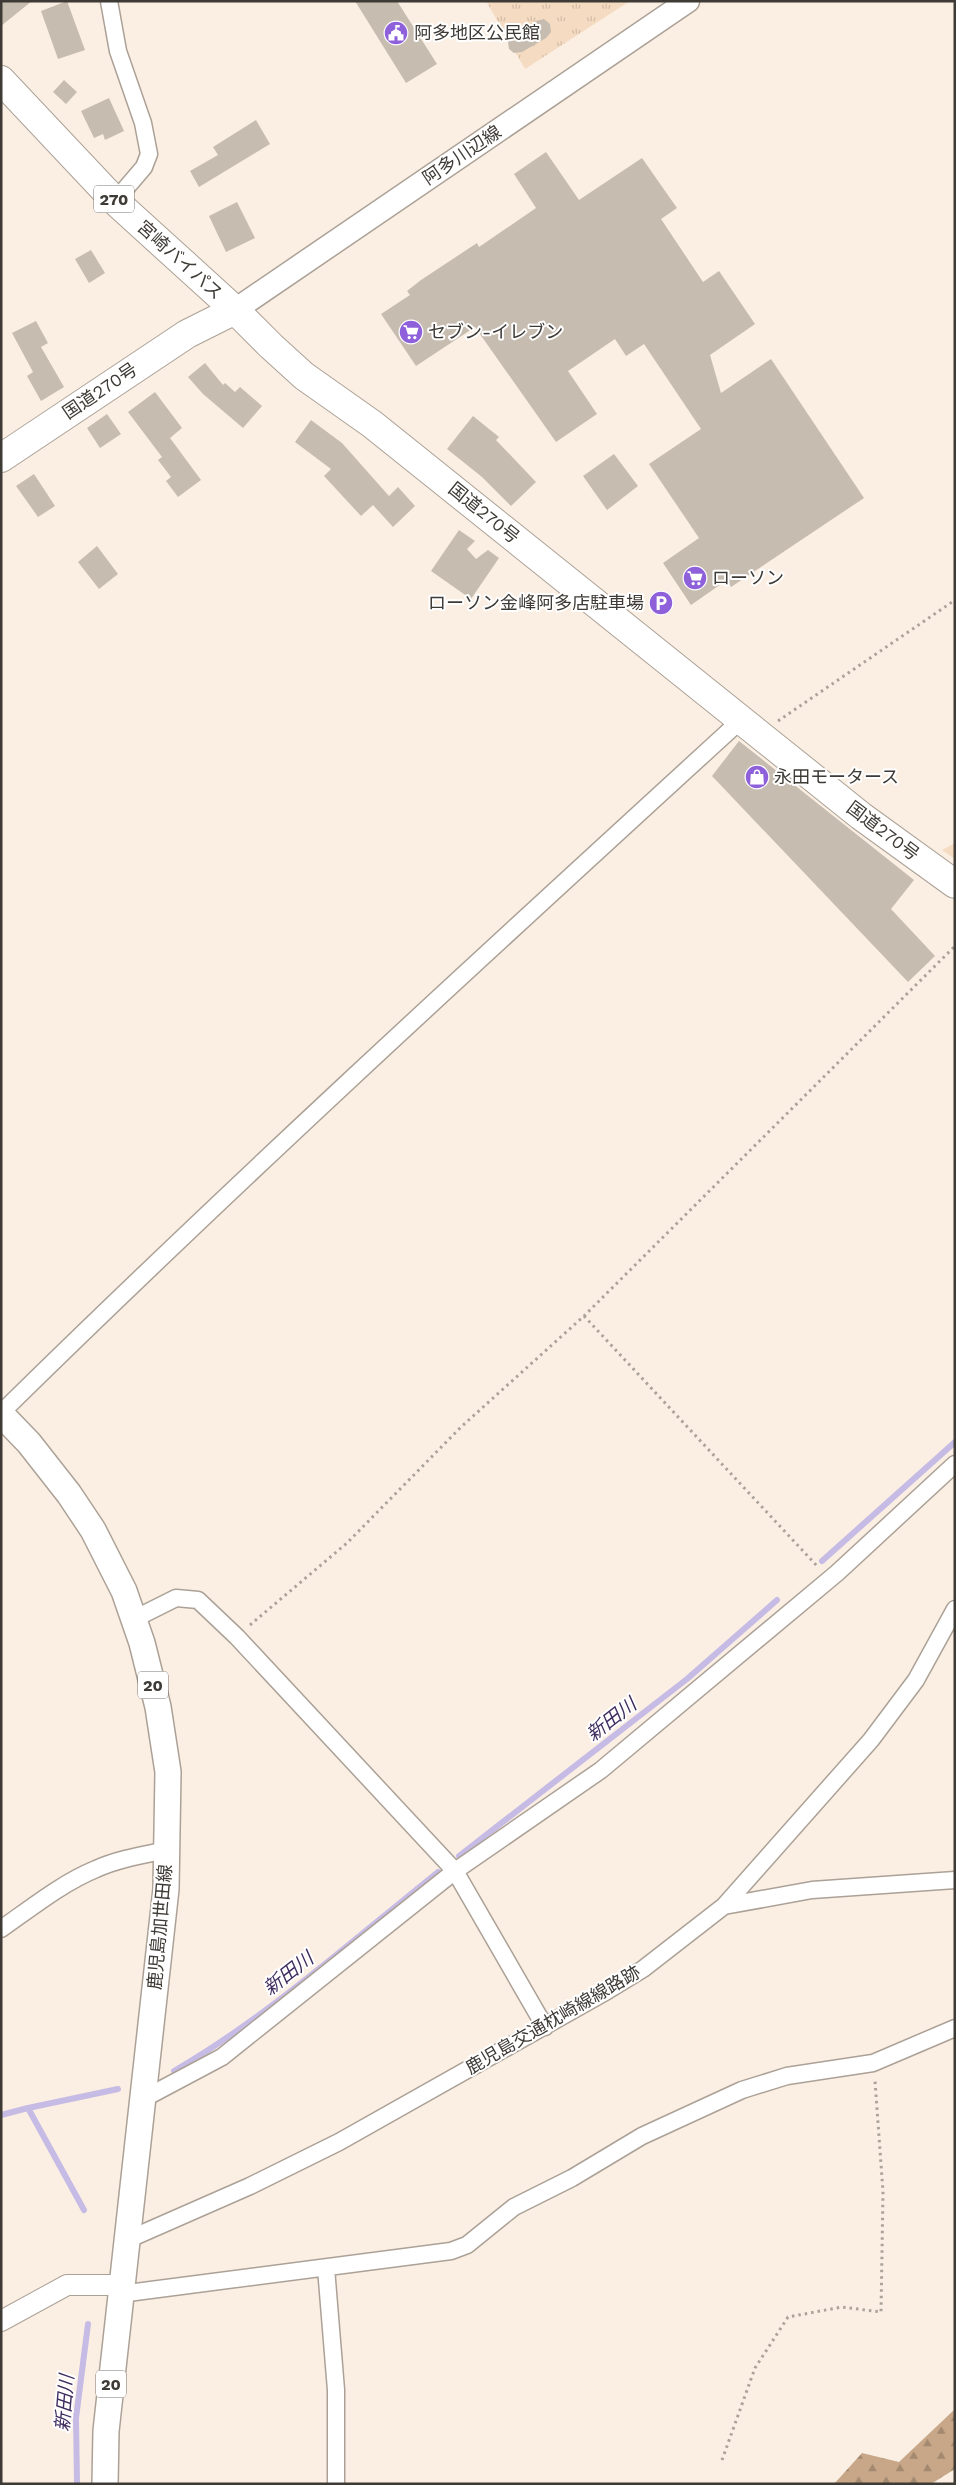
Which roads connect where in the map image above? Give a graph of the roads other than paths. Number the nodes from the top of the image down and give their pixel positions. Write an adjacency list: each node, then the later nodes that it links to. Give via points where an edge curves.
1 (108, 1): 4 (street, via 118,51 143,123 149,154 144,167)
2 (688, 1): 5 (main road, 阿多川辺線)
3 (1, 80): 4 (highway, 宮崎バイパス / 270)
4 (116, 201): 5 (highway, 宮崎バイパス / 270)
5 (235, 310): 6 (highway, 国道270号, via 187,334); 7 (highway, 国道270号 / 270, via 304,376 372,424)
6 (1, 458)
7 (750, 727): 8 (highway, 国道270号 / 270, via 861,816); 9 (street, via 514,927)
8 (955, 884)
9 (1, 1414): 12 (main road, 鹿児島加世田線 / 20, via 29,1444 93,1530)
10 (955, 1464): 14 (street, via 829,1580 601,1770)
11 (955, 1609): 16 (street, via 916,1680 871,1740)
12 (134, 1619): 13 (main road, 鹿児島加世田線 / 20, via 158,1707 168,1772); 14 (street, via 176,1598 198,1600 237,1637)
13 (167, 1850): 17 (street, via 96,1869 43,1899); 20 (main road, 鹿児島加世田線 / 20, via 166,1890)
14 (455, 1871): 18 (street); 20 (street, via 222,2057)
15 (955, 1880): 16 (street, 鹿児島交通枕崎線線路跡, via 812,1890)
16 (724, 1906): 18 (street, 鹿児島交通枕崎線線路跡, via 643,1969)
17 (1, 1929)
18 (544, 2027): 21 (street, 鹿児島交通枕崎線線路跡, via 340,2142)
19 (955, 2028): 22 (street, via 873,2063 787,2076 742,2090 642,2136 572,2178 514,2207 467,2245 451,2251)
20 (143, 2099): 21 (main road, 鹿児島加世田線 / 20)
21 (127, 2240): 23 (main road, 鹿児島加世田線 / 20)
22 (326, 2268): 23 (street); 26 (street, via 336,2390)
23 (121, 2289): 24 (street, via 67,2285); 25 (main road, 鹿児島加世田線 / 20, via 106,2430)
24 (1, 2321)
25 (105, 2484)
26 (336, 2484)

